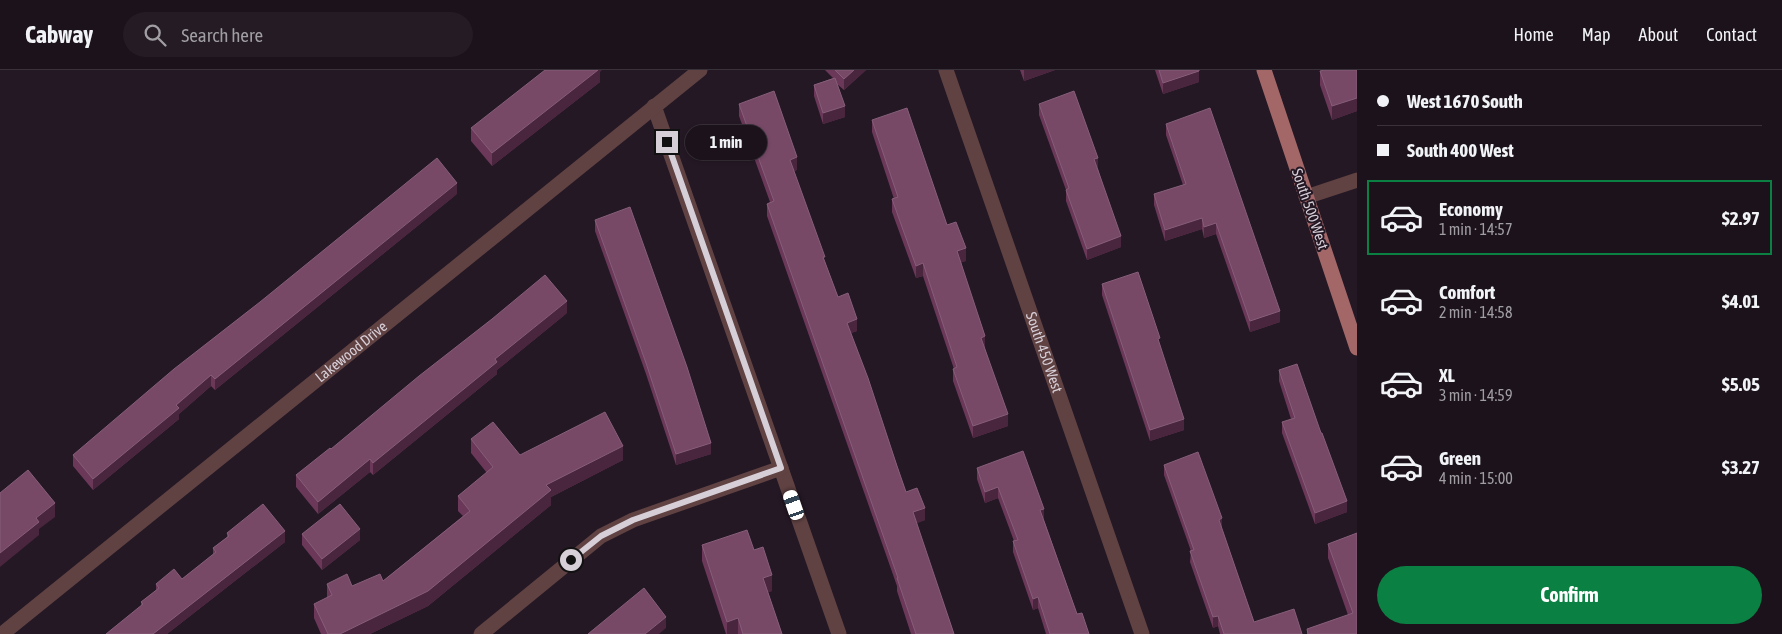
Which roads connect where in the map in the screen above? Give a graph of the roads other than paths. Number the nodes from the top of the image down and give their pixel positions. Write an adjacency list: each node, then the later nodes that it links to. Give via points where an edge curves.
1 (700, 70): 4 (street, Lakewood Drive)
2 (946, 70): 12 (street, South 450 West)
3 (1264, 70): 6 (main road, South 500 West)
4 (654, 106): 8 (street); 9 (street, Lakewood Drive)
5 (1357, 180): 6 (street)
6 (1306, 197): 7 (main road, South 500 West)
7 (1357, 348)
8 (781, 468): 10 (street, via 633,520 601,536); 11 (street)
9 (2, 634)
10 (481, 634)
11 (839, 634)
12 (1142, 634)

